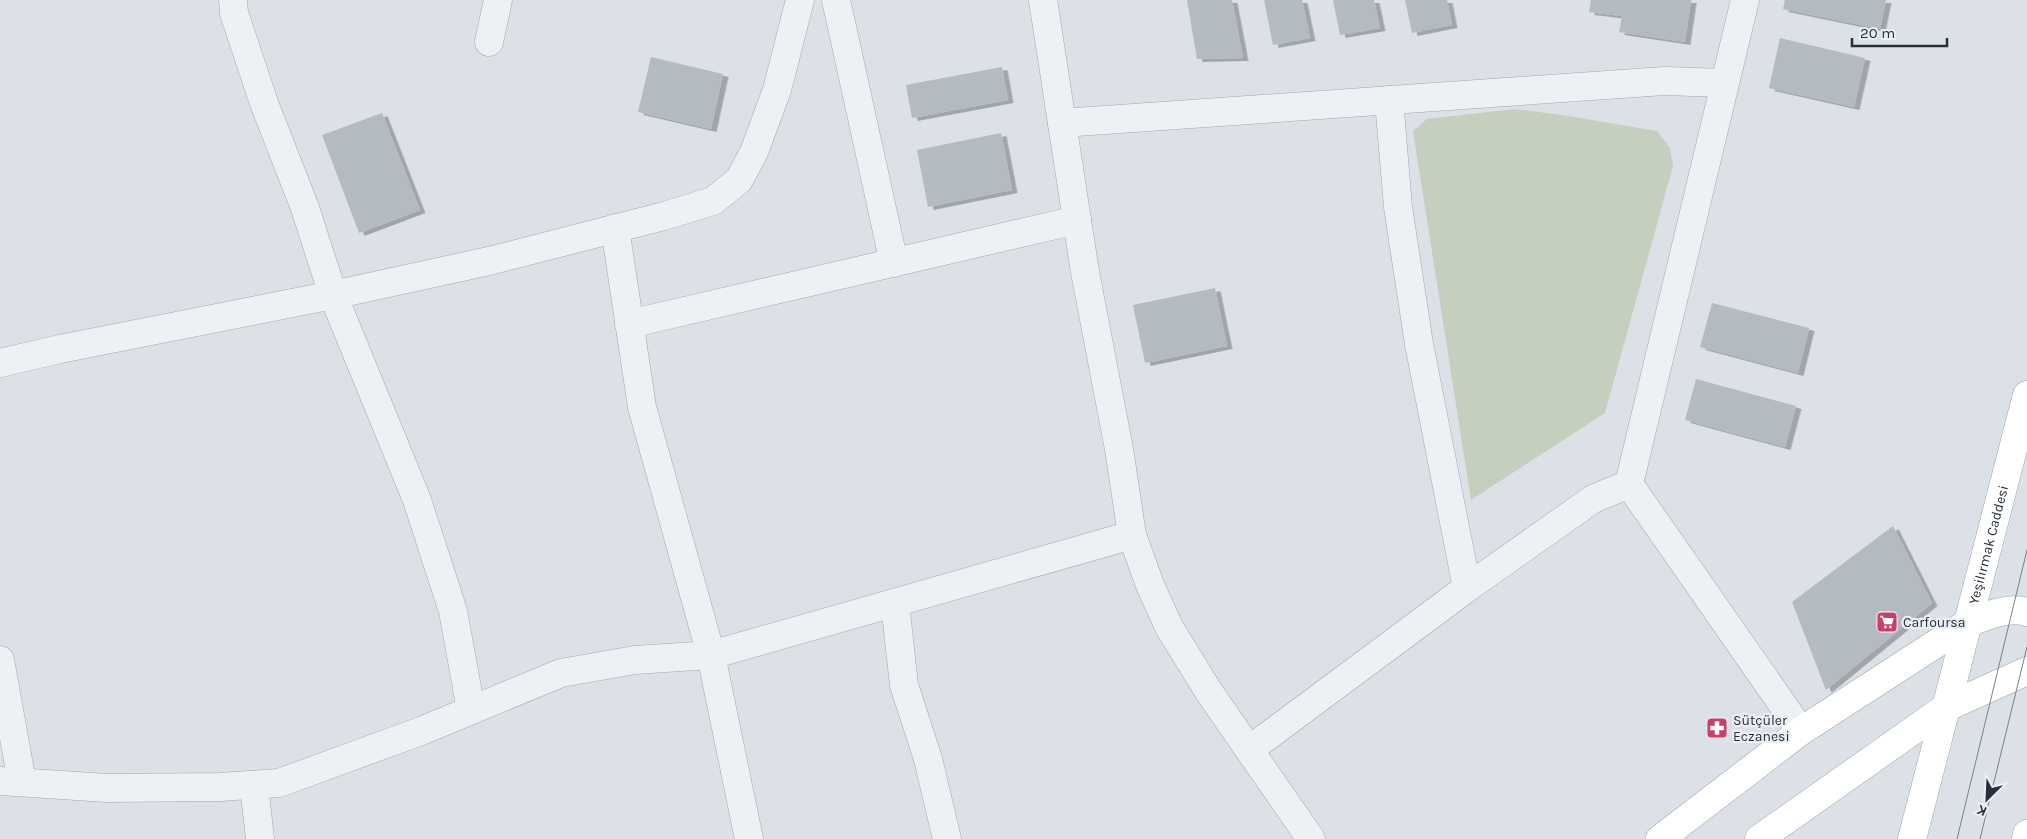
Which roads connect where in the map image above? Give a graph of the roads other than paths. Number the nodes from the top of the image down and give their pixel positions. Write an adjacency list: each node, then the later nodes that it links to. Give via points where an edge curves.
1 (233, 0): 14 (street, via 234,13 264,103 306,208)
2 (498, 0): 7 (street)
3 (800, 0): 12 (street, via 777,90 740,180 713,200)
4 (836, 0): 13 (street)
5 (1042, 0): 10 (street)
6 (1745, 0): 8 (street)
7 (489, 42)
8 (1724, 83): 9 (street, via 1664,81); 18 (street)
9 (1389, 100): 10 (street); 20 (street, via 1398,207 1419,344)
10 (1062, 123): 11 (street)
11 (1076, 220): 13 (street); 19 (street)
12 (615, 228): 14 (street, via 489,261); 15 (street)
13 (894, 263): 15 (street)
14 (333, 295): 16 (street); 28 (street, via 417,500 453,611)
15 (630, 324): 24 (street, via 642,407)
16 (0, 363)
17 (2027, 395): 23 (main road, Yeşilırmak Caddesi)
18 (1629, 484): 20 (street, via 1593,499); 29 (street)
19 (1132, 535): 21 (street); 30 (street, via 1169,627)
20 (1468, 588): 30 (street)
21 (895, 603): 24 (street); 36 (street, via 904,685 928,759)
22 (2027, 612): 23 (main road, via 1991,614)
23 (1968, 623): 27 (main road, Yeşilırmak Caddesi); 29 (main road)
24 (711, 655): 28 (street, via 635,660 561,673); 35 (street)
25 (0, 660): 31 (street)
26 (2027, 671): 27 (main road)
27 (1945, 708): 39 (main road); 40 (main road, Yeşilırmak Caddesi)
28 (471, 710): 32 (street, via 279,784)
29 (1801, 731): 38 (main road)
30 (1249, 750): 37 (street)
31 (11, 782): 32 (street, via 107,788)
32 (254, 785): 34 (street)
33 (2027, 834): 41 (main road)
34 (260, 839)
35 (749, 839)
36 (947, 839)
37 (1311, 839)
38 (1660, 839)
39 (1759, 839)
40 (1912, 839)
41 (2026, 839)

